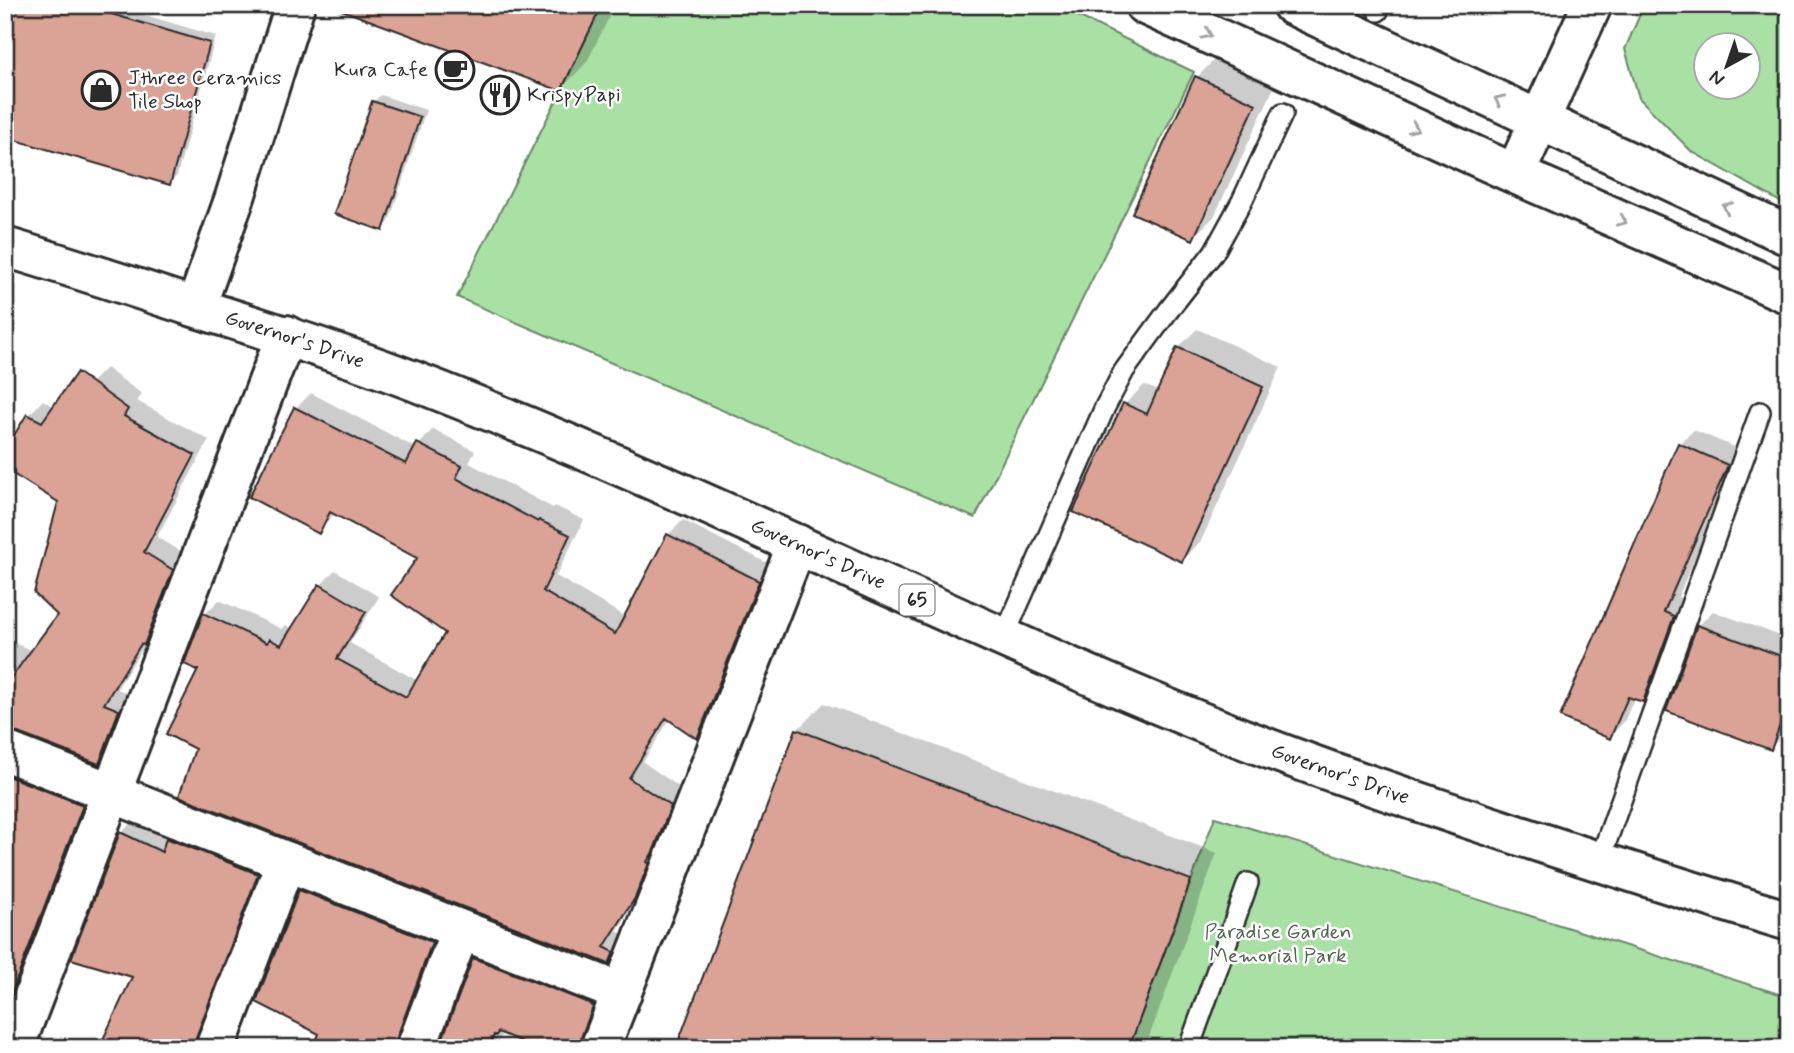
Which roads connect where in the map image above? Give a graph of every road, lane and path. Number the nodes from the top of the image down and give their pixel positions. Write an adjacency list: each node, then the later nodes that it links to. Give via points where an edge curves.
1 (295, 5): 11 (street)
2 (1145, 5): 7 (street, one-way to 7)
3 (1292, 5): 6 (street, one-way to 3)
4 (1592, 5): 6 (street)
5 (1283, 113): 15 (lane, via 1214,252 1125,371 1105,407)
6 (1540, 119): 7 (street); 8 (street, one-way to 6)
7 (1516, 174): 10 (street, one-way to 10)
8 (1789, 236)
9 (5, 247): 11 (street, Governor's Drive / 65)
10 (1789, 294)
11 (196, 307): 12 (street, Governor's Drive / 65)
12 (286, 335): 14 (street, Governor's Drive / 65, via 444,392); 17 (street)
13 (1760, 412): 19 (lane)
14 (797, 544): 15 (street, Governor's Drive / 65); 23 (street)
15 (1003, 639): 19 (street, Governor's Drive / 65, via 1329,771)
16 (5, 751): 17 (street)
17 (112, 793): 18 (street); 24 (street)
18 (286, 861): 22 (street); 25 (street)
19 (1599, 862): 21 (street, Governor's Drive / 65)
20 (1248, 883): 28 (lane)
21 (1789, 921)
22 (460, 931): 23 (street); 26 (street)
23 (622, 993): 27 (street)
24 (14, 1048)
25 (215, 1048)
26 (416, 1048)
27 (600, 1048)
28 (1189, 1048)

